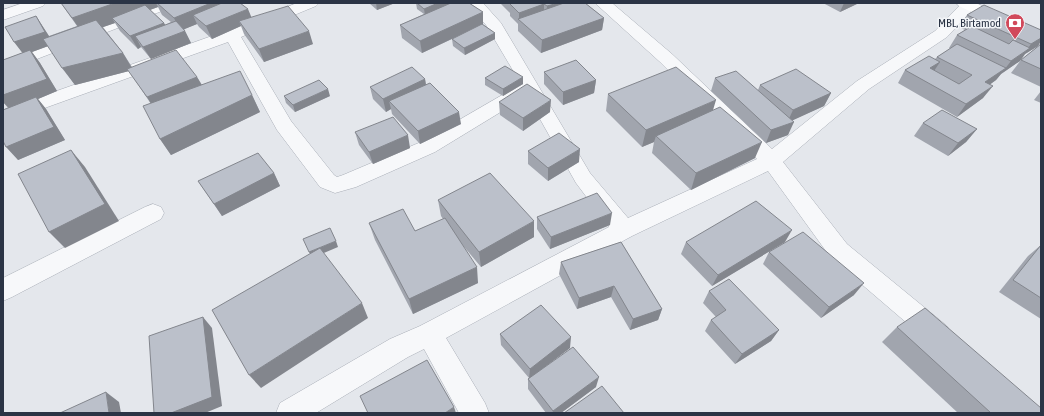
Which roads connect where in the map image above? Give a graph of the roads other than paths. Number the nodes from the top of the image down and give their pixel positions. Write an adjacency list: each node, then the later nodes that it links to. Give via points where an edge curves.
1 (38, 3): 7 (street)
2 (170, 3): 11 (street)
3 (311, 3): 9 (street)
4 (474, 3): 12 (street, via 493,23)
5 (603, 3): 14 (street, via 666,58)
6 (973, 4): 8 (main road); 10 (main road); 14 (street, via 941,34 862,85)
7 (3, 15)
8 (1041, 28)
9 (232, 35): 12 (street, via 284,125 326,181 335,185 428,147); 13 (street)
10 (1041, 40)
11 (3, 67)
12 (531, 86): 16 (street, via 583,178)
13 (3, 117)
14 (771, 161): 16 (street); 19 (street, via 839,251)
15 (153, 213): 17 (street)
16 (624, 230): 18 (street)
17 (3, 290)
18 (429, 334): 20 (street, via 399,348); 21 (street)
19 (954, 347)
20 (290, 413)
21 (475, 413)

